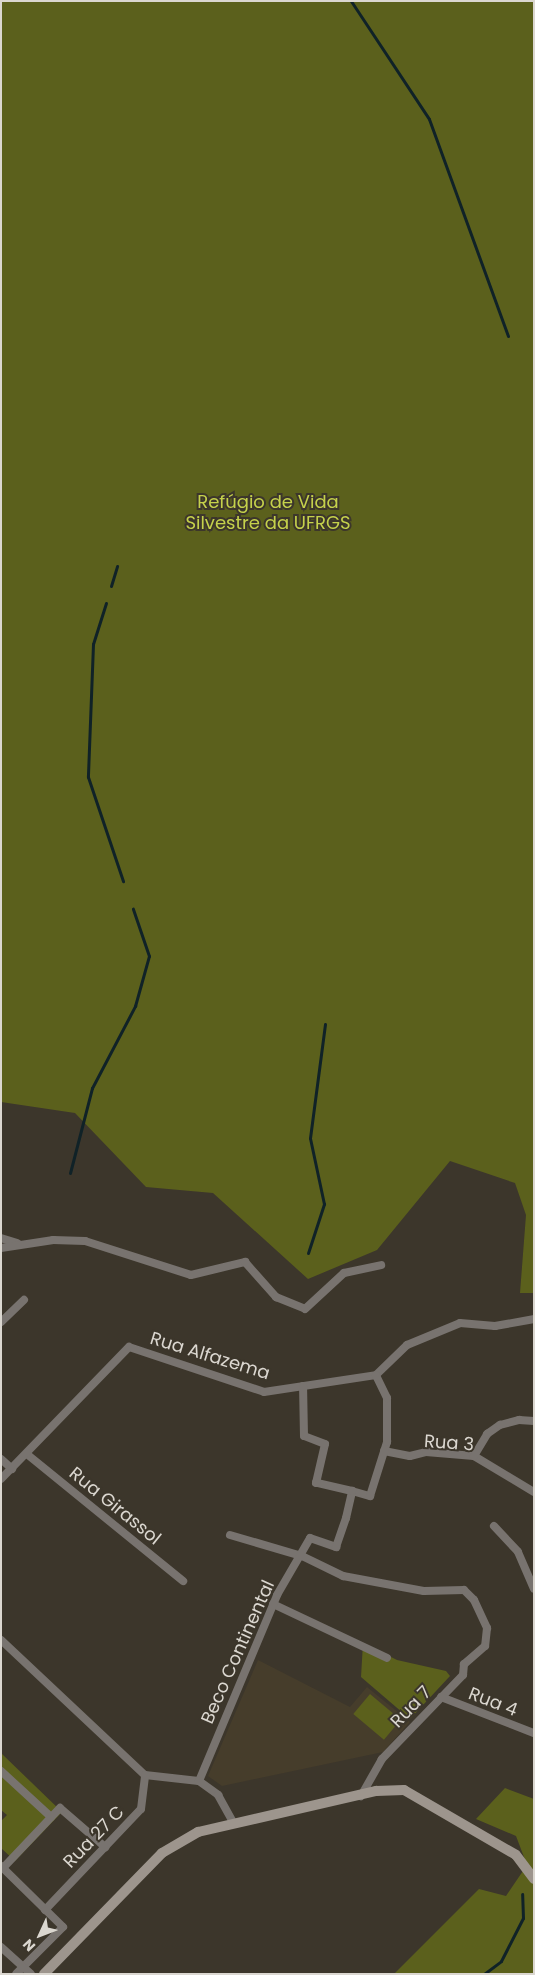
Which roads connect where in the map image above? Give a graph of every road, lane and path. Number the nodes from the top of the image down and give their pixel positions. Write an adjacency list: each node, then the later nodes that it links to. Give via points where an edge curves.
1 (1, 1238): 2 (street)
2 (17, 1243): 3 (street); 4 (street, via 86,1241 191,1275 245,1262 276,1296 305,1309 344,1273)
3 (1, 1248)
4 (381, 1265)
5 (24, 1300): 7 (street)
6 (534, 1319): 8 (street, via 495,1326 460,1323 407,1346)
7 (1, 1322)
8 (376, 1375): 9 (street, Rua Alfazema); 11 (street, via 387,1398)
9 (303, 1386): 12 (street, Rua Alfazema, via 264,1392 129,1347); 17 (street, via 304,1436 325,1444 316,1483)
10 (534, 1421): 13 (street, via 519,1420 500,1425 487,1434)
11 (384, 1451): 13 (street, Rua 3, via 410,1456 426,1452); 17 (street, via 370,1496)
12 (28, 1455): 15 (street); 22 (street, Rua Girassol)
13 (474, 1456): 18 (street, Rua 3)
14 (1, 1459): 15 (street)
15 (12, 1469): 16 (street)
16 (1, 1479)
17 (352, 1491): 21 (street, Beco Continental, via 336,1547 310,1538)
18 (534, 1492)
19 (494, 1526): 23 (street, via 518,1552)
20 (230, 1535): 21 (street)
21 (302, 1556): 24 (street, Beco Continental); 27 (street, Rua 7, via 351,1578 424,1591 455,1589 469,1594 488,1638 485,1646 464,1664 462,1675)
22 (184, 1581)
23 (534, 1589)
24 (273, 1604): 26 (street); 31 (street, Beco Continental)
25 (2, 1642): 30 (street)
26 (387, 1658)
27 (441, 1697): 28 (street, Rua 4); 32 (street, Rua 7, via 382,1759)
28 (534, 1733)
29 (1, 1770): 33 (street)
30 (145, 1775): 31 (street); 35 (street, Rua 27 C, via 140,1809)
31 (199, 1781): 34 (street, via 218,1795)
32 (360, 1796): 34 (street); 37 (street, via 376,1791 404,1790 516,1855)
33 (51, 1817): 35 (street, via 60,1808 64,1810); 36 (street)
34 (234, 1824): 43 (street, via 198,1832 162,1853)
35 (105, 1847): 38 (street, Rua 27 C)
36 (2, 1867): 38 (street)
37 (534, 1879)
38 (44, 1910): 40 (street, via 63,1927)
39 (1, 1948): 40 (street)
40 (23, 1967): 41 (street); 42 (street)
41 (16, 1974)
42 (30, 1974)
43 (44, 1974)

